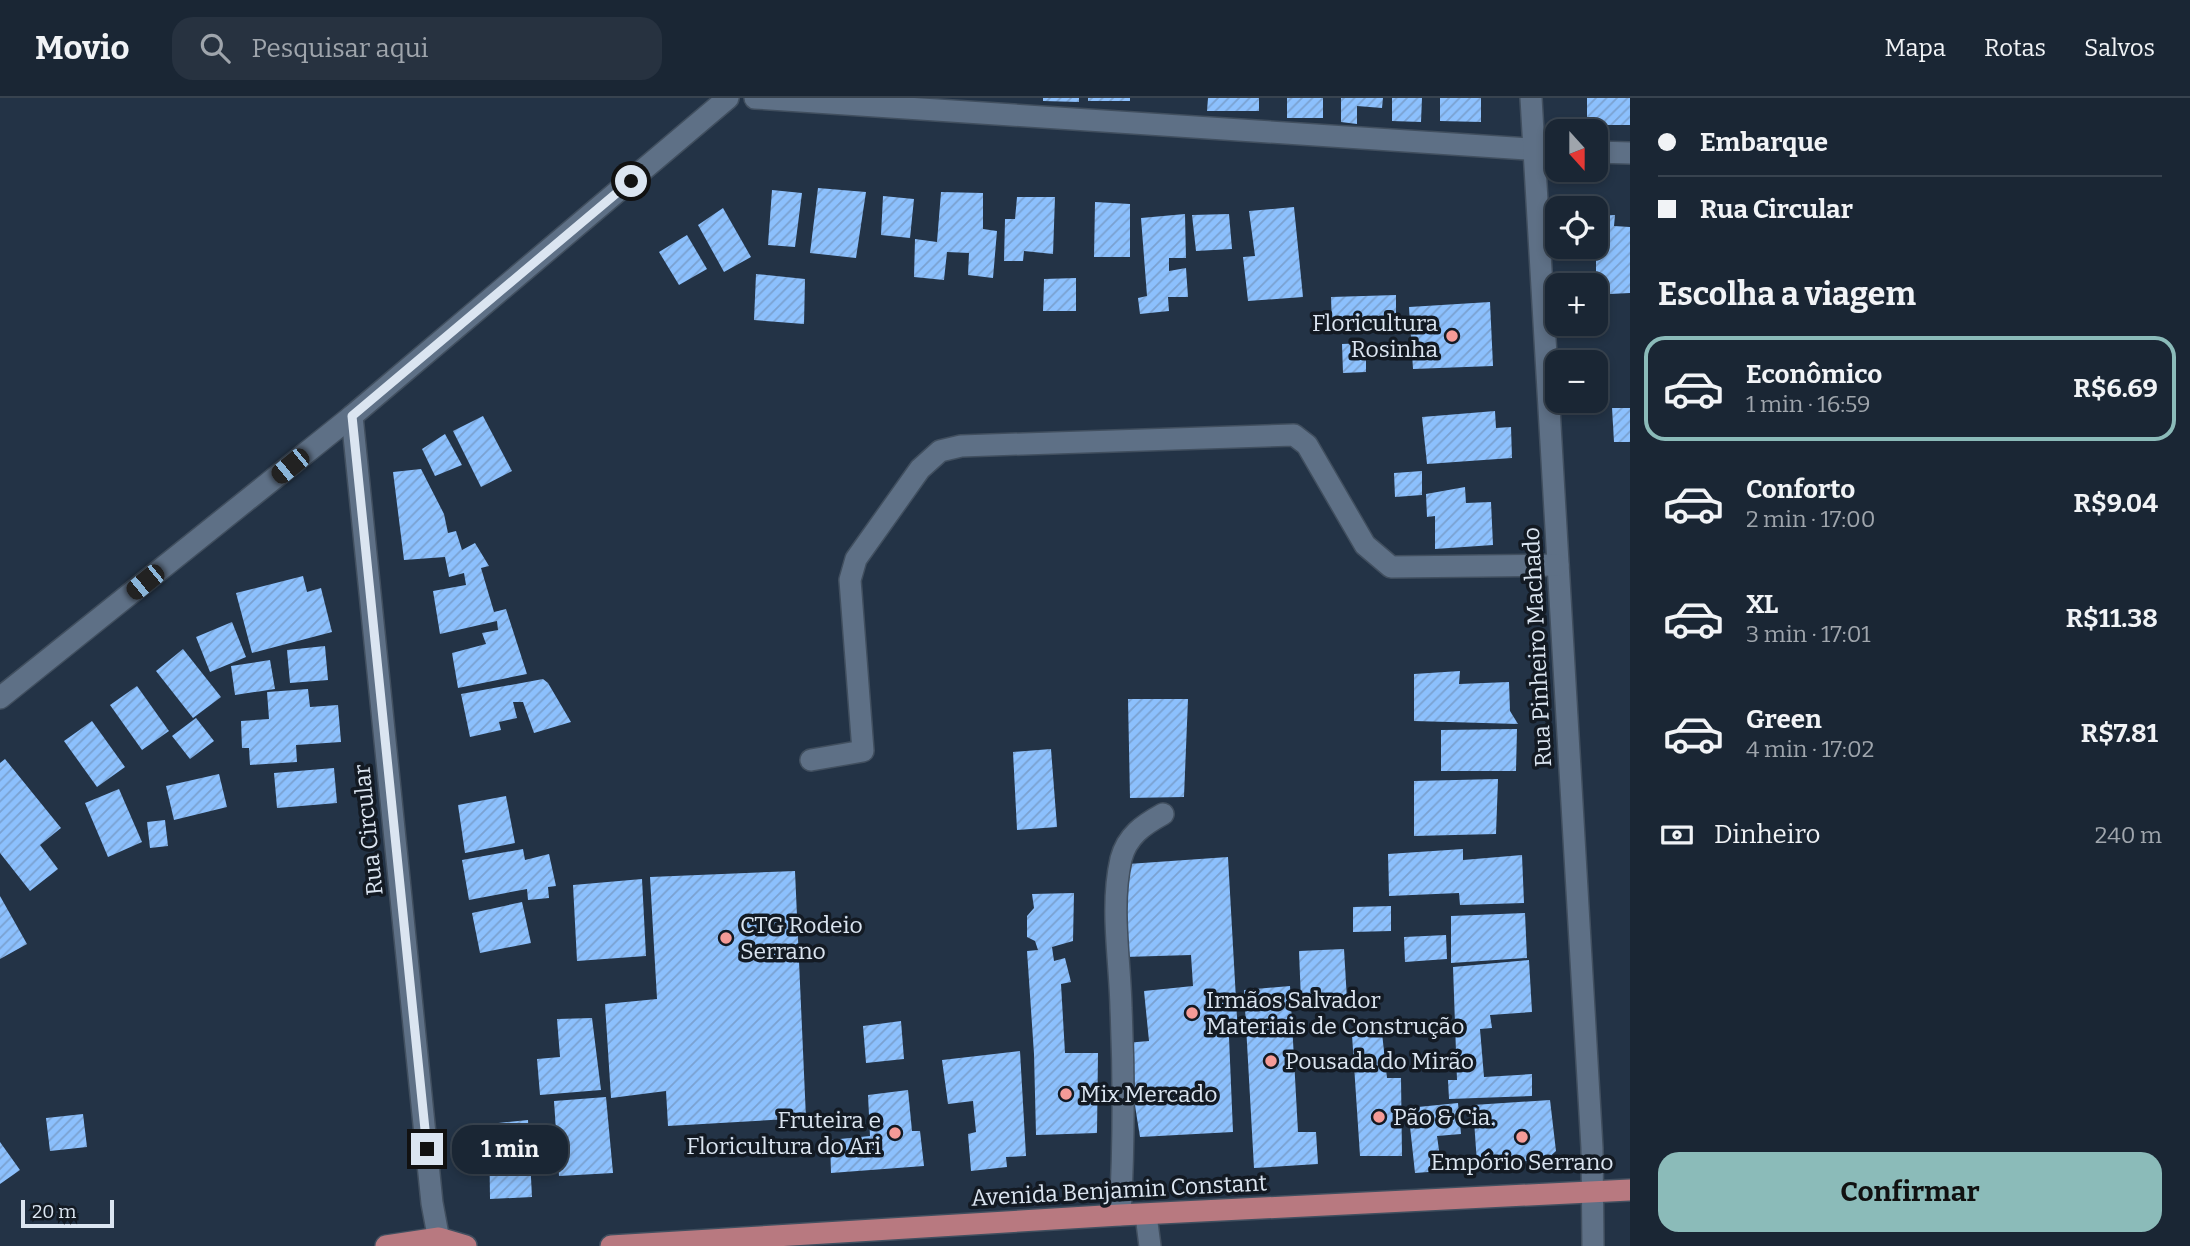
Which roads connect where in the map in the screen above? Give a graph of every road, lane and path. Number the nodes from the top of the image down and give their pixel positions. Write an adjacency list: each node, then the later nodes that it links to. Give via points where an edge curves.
1 (729, 98): 8 (street)
2 (755, 98): 4 (street)
3 (1531, 98): 4 (street, Rua Pinheiro Machado)
4 (1534, 150): 5 (street); 9 (street, Rua Pinheiro Machado)
5 (1545, 150)
6 (1608, 152): 7 (street)
7 (1630, 153)
8 (352, 416): 10 (street); 17 (street, Rua Circular)
9 (1558, 565): 11 (street, via 1391,567 1365,545 1307,444 1294,435 961,446 940,451 920,469 856,559 850,580 863,751); 14 (street, Rua Pinheiro Machado)
10 (0, 698)
11 (811, 760)
12 (1163, 814): 15 (street, via 1128,841 1121,859 1116,915 1124,1151)
13 (1630, 1191): 14 (main road, Avenida Benjamin Constant)
14 (1592, 1193): 16 (main road, Avenida Benjamin Constant); 22 (street, Rua Pinheiro Machado)
15 (1120, 1215): 16 (main road, Avenida Benjamin Constant); 20 (main road, Avenida Benjamin Constant)
16 (1146, 1215): 21 (street)
17 (439, 1242): 18 (main road); 19 (main road)
18 (386, 1246)
19 (466, 1246)
20 (611, 1246)
21 (1150, 1246)
22 (1593, 1246)

